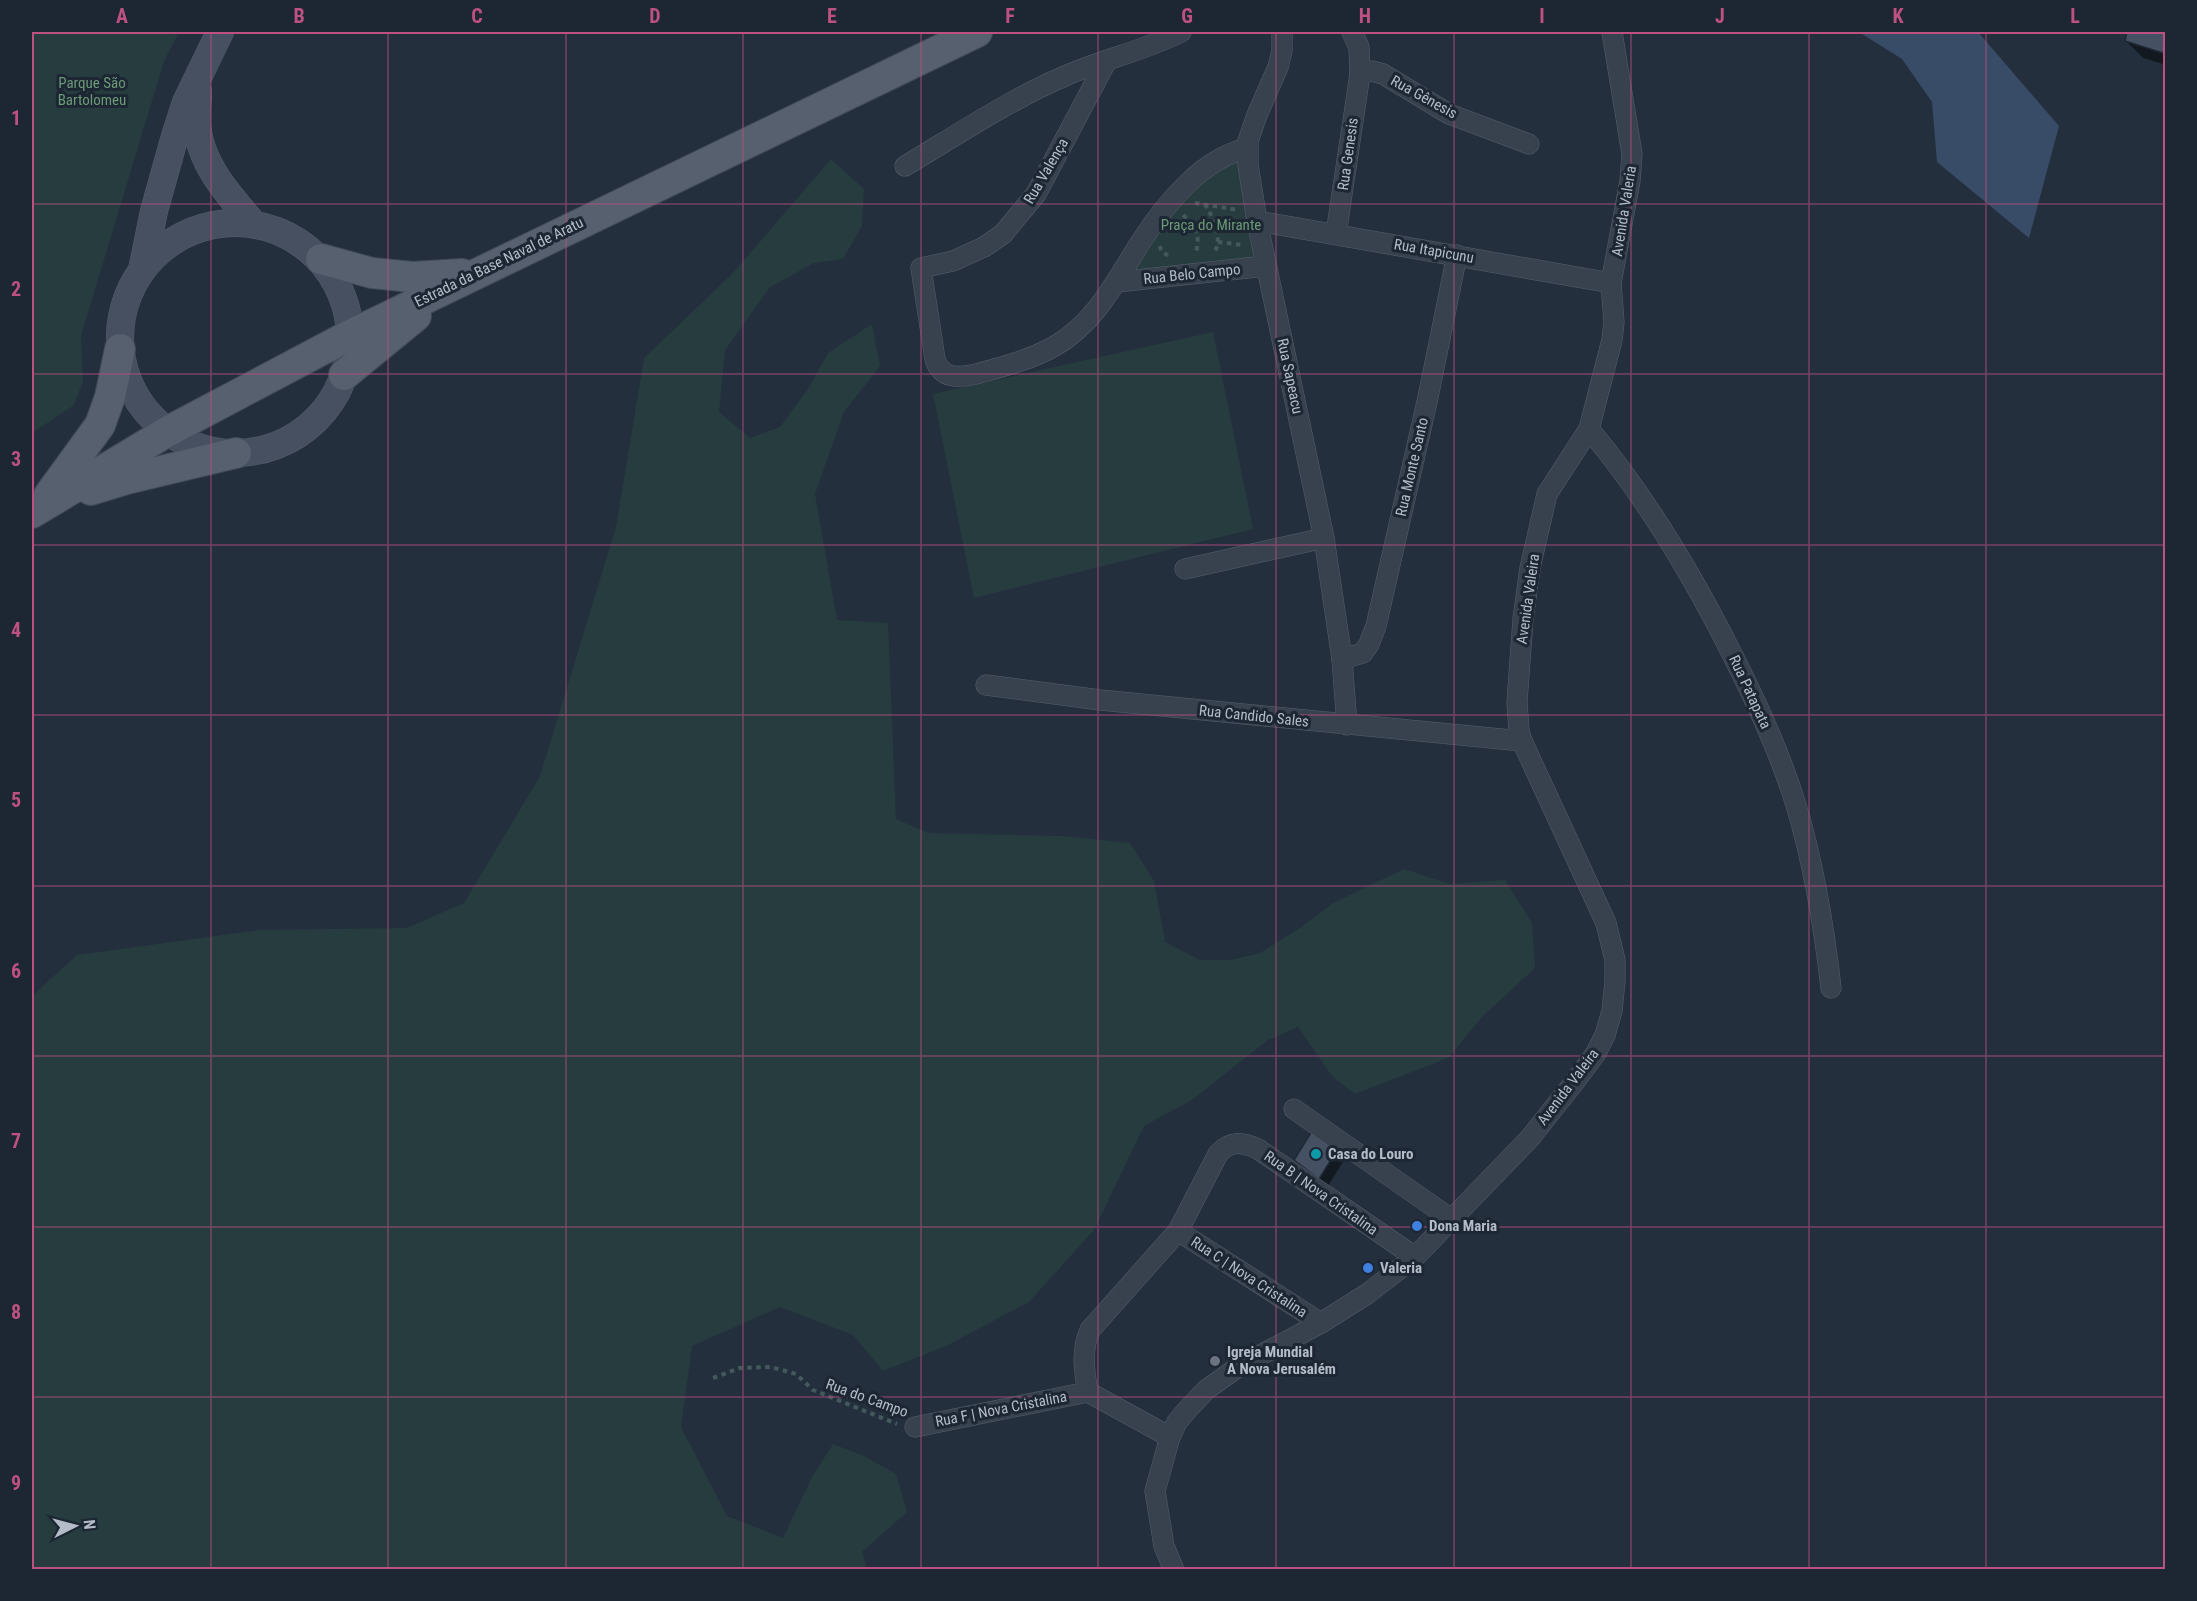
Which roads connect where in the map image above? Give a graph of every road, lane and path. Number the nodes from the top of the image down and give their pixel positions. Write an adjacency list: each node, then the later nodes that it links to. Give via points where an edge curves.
1 (220, 32): 9 (main road)
2 (976, 32): 28 (main road, Estrada da Base Naval de Aratu)
3 (1181, 32): 7 (street)
4 (1282, 32): 11 (street, Rua Sapeacu, via 1278,67)
5 (1352, 32): 8 (street, via 1359,47)
6 (1612, 32): 30 (street, Avenida Valeria, via 1632,154)
7 (1107, 62): 12 (street, via 1064,77 1009,105); 33 (street, Rua Valença, via 1036,194 1003,234 984,248 953,261 921,268)
8 (1360, 74): 10 (street, Rua Gênesis, via 1383,74 1449,114); 17 (street, Rua Genesis)
9 (200, 77): 16 (main road, via 196,123 200,146 227,194); 27 (main road, via 174,136)
10 (1529, 144)
11 (1247, 148): 13 (street, Rua Belo Campo, via 1216,159); 15 (street, Rua Sapeacu)
12 (905, 166)
13 (1169, 203): 14 (path); 20 (street, Rua Belo Campo); 23 (path, via 1195,226 1198,247 1194,258)
14 (1205, 204): 15 (path, via 1227,207); 18 (path, via 1216,226)
15 (1256, 219): 17 (street, Rua Itapicunu); 19 (street, Rua Sapeacu)
16 (251, 220): 24 (main road, via 295,238); 27 (main road, via 191,232 172,241)
17 (1336, 234): 22 (street, Rua Itapicunu)
18 (1218, 242): 19 (path); 21 (path)
19 (1261, 242): 26 (street, Rua Sapeacu)
20 (1135, 252): 25 (path); 29 (street, Rua Belo Campo)
21 (1214, 255)
22 (1457, 255): 30 (street, Rua Itapicunu); 41 (street, Rua Monte Santo, via 1376,626 1363,653)
23 (1203, 258)
24 (321, 259): 28 (main road, via 391,275); 31 (main road, via 344,302)
25 (1173, 259)
26 (1266, 266): 29 (street, Rua Belo Campo); 39 (street, Rua Sapeacu)
27 (142, 270): 32 (main road, via 126,302)
28 (474, 274): 31 (main road, Estrada da Base Naval de Aratu); 34 (main road)
29 (1117, 282): 33 (street, Rua Belo Campo, via 1085,323 1054,347 973,374 949,375)
30 (1611, 284): 35 (street, Avenida Valeira, via 1612,340)
31 (348, 336): 34 (main road); 36 (main road, Estrada da Base Naval de Aratu)
32 (120, 349): 36 (main road, via 128,379 143,408); 38 (main road, via 100,425)
33 (939, 370)
34 (344, 375): 37 (main road, via 322,415 308,427 273,447)
35 (1589, 429): 44 (street, Avenida Valeira, via 1547,494 1530,568 1517,702); 45 (street, Rua Patapata, via 1622,468 1680,555 1772,740 1796,803 1812,866)
36 (165, 433): 37 (main road, via 192,446); 38 (main road, Estrada da Base Naval de Aratu)
37 (236, 453): 38 (main road, via 127,479)
38 (37, 509)
39 (1324, 538): 40 (street); 41 (street, Rua Sapeacu)
40 (1185, 569)
41 (1342, 659): 43 (street, Rua Sapeacu)
42 (986, 685): 43 (street, Rua Candido Sales)
43 (1347, 725): 44 (street, Rua Candido Sales)
44 (1522, 741): 47 (street, Avenida Valeira, via 1606,923 1615,960 1612,1011 1596,1053 1576,1080 1530,1138)
45 (1831, 987)
46 (1294, 1109): 47 (street)
47 (1451, 1219): 49 (street, Avenida Valeira)
48 (1178, 1231): 49 (street, Rua B | Nova Cristalina, via 1223,1148 1246,1144); 50 (street, Rua C | Nova Cristalina); 52 (street, via 1090,1329 1084,1358)
49 (1415, 1257): 50 (street, Avenida Valeira)
50 (1321, 1323): 54 (street, Avenida Valeira, via 1238,1367 1206,1390 1177,1422)
51 (713, 1378): 53 (path, Rua do Campo, via 740,1368 771,1367 796,1374 813,1390 900,1425)
52 (1088, 1392): 53 (street, Rua F | Nova Cristalina); 54 (street)
53 (915, 1427)
54 (1170, 1437): 55 (street, Avenida Valeira, via 1155,1491 1164,1546)
55 (1174, 1569)

